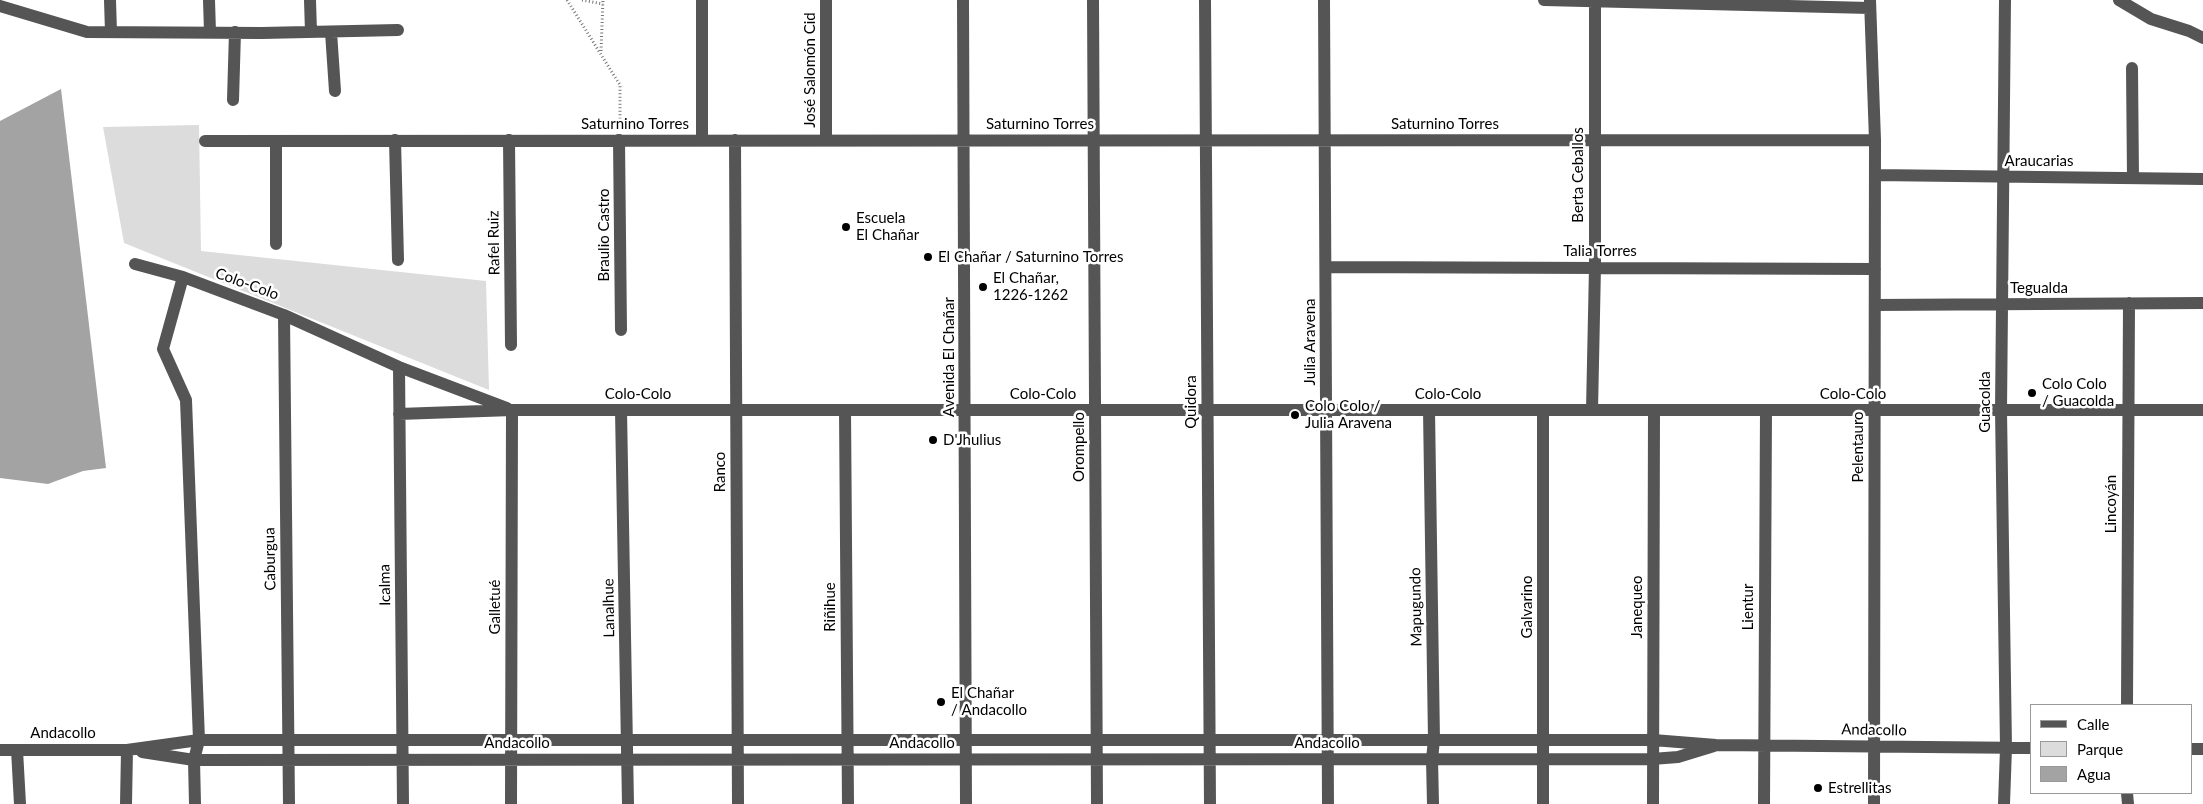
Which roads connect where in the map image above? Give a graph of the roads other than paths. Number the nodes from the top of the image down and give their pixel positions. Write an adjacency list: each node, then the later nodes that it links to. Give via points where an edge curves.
1 (110, 0): 17 (street)
2 (209, 0): 18 (street)
3 (310, 0): 20 (street)
4 (702, 0): 29 (street)
5 (826, 0): 31 (street, José Salomón Cid)
6 (963, 0): 32 (street, Avenida El Chañar)
7 (1093, 0): 33 (street, Orompello)
8 (1205, 0): 34 (street, Quidora)
9 (1324, 0): 35 (street, Julia Aravena)
10 (1544, 0): 13 (street)
11 (2006, 0): 41 (street, Guacolda)
12 (2119, 0): 22 (street, via 2151,19)
13 (1595, 1): 15 (street); 36 (street, Berta Ceballos)
14 (4, 4): 17 (street, via 87,32)
15 (1870, 4): 37 (street, Pelentauro)
16 (398, 30): 21 (street)
17 (111, 32): 18 (street)
18 (210, 32): 19 (street)
19 (235, 32): 20 (street); 25 (street)
20 (311, 32): 21 (street)
21 (331, 32): 24 (street)
22 (2203, 38)
23 (2132, 68): 42 (street)
24 (335, 91)
25 (233, 100)
26 (395, 140): 27 (street, Saturnino Torres); 39 (street, Saturnino Torres); 45 (street)
27 (509, 140): 28 (street, Saturnino Torres); 57 (street, Rafel Ruiz)
28 (619, 140): 29 (street, Saturnino Torres); 56 (street, Braulio Castro)
29 (702, 140): 30 (street, Saturnino Torres)
30 (735, 140): 31 (street, Saturnino Torres); 61 (street, Ranco)
31 (826, 140): 32 (street, Saturnino Torres)
32 (964, 140): 33 (street, Saturnino Torres); 63 (street, Avenida El Chañar)
33 (1094, 140): 34 (street, Saturnino Torres); 64 (street, Orompello)
34 (1206, 140): 35 (street, Saturnino Torres); 65 (street, Quidora)
35 (1325, 140): 36 (street, Saturnino Torres); 47 (street, Julia Aravena)
36 (1595, 140): 37 (street, Saturnino Torres); 48 (street, Berta Ceballos)
37 (1875, 140): 40 (street, Pelentauro)
38 (205, 141): 39 (street, Saturnino Torres)
39 (276, 141): 44 (street)
40 (1875, 175): 41 (street, Araucarias); 49 (street, Pelentauro)
41 (2003, 177): 42 (street, Araucarias); 53 (street, Guacolda)
42 (2133, 178): 43 (street, Araucarias)
43 (2203, 178)
44 (276, 244)
45 (398, 260)
46 (135, 264): 50 (street, Colo-Colo)
47 (1326, 267): 48 (street, Talia Torres); 66 (street, Julia Aravena)
48 (1594, 267): 49 (street, Talia Torres); 69 (street, Berta Ceballos)
49 (1875, 269): 54 (street, Pelentauro)
50 (183, 277): 55 (street, Colo-Colo); 78 (street, via 163,349 186,400)
51 (2129, 303): 52 (street, Tegualda); 53 (street, Tegualda); 74 (street, Lincoyán)
52 (2203, 303)
53 (2002, 304): 54 (street, Tegualda); 73 (street, Guacolda)
54 (1875, 305): 72 (street, Pelentauro)
55 (284, 315): 58 (street, Colo-Colo); 79 (street, Caburgua)
56 (621, 330)
57 (511, 345)
58 (399, 366): 59 (street, Colo-Colo); 76 (street, Icalma)
59 (512, 410): 60 (street, Colo-Colo); 76 (street, Colo-Colo); 81 (street, Galletué)
60 (622, 410): 61 (street, Colo-Colo); 82 (street, Lanalhue)
61 (736, 410): 62 (street, Colo-Colo); 83 (street, Ranco)
62 (845, 410): 63 (street, Colo-Colo); 84 (street, Riñihue)
63 (965, 410): 64 (street, Colo-Colo); 85 (street, Avenida El Chañar)
64 (1095, 410): 65 (street, Colo-Colo); 86 (street, Orompello)
65 (1208, 410): 66 (street, Colo-Colo); 87 (street, Quidora)
66 (1326, 410): 67 (street, Colo-Colo); 88 (street, Julia Aravena)
67 (1429, 410): 68 (street, Colo-Colo); 89 (street, Mapugundo)
68 (1543, 410): 69 (street, Colo-Colo); 90 (street, Galvarino)
69 (1592, 410): 70 (street, Colo-Colo)
70 (1654, 410): 71 (street, Colo-Colo); 91 (street, Janequeo)
71 (1766, 410): 72 (street, Colo-Colo); 93 (street, Lientur)
72 (1875, 410): 73 (street, Colo-Colo); 94 (street, Pelentauro)
73 (2001, 410): 74 (street, Colo-Colo); 95 (street, Guacolda)
74 (2128, 410): 75 (street, Colo-Colo); 77 (street, Lincoyán)
75 (2203, 410)
76 (400, 414): 80 (street, Icalma)
77 (2127, 704)
78 (199, 740): 79 (street, Andacollo); 99 (street, Andacollo); 108 (street)
79 (288, 740): 80 (street, Andacollo); 109 (street, Caburgua)
80 (402, 740): 81 (street, Andacollo); 110 (street, Icalma)
81 (511, 740): 82 (street, Andacollo); 111 (street, Galletué)
82 (628, 740): 83 (street, Andacollo); 112 (street, Lanalhue)
83 (738, 740): 84 (street, Andacollo); 100 (street, Ranco)
84 (847, 740): 85 (street, Andacollo); 113 (street, Riñihue)
85 (967, 740): 86 (street, Andacollo); 101 (street, Avenida El Chañar)
86 (1097, 740): 87 (street, Andacollo); 102 (street, Orompello)
87 (1210, 740): 88 (street, Andacollo); 103 (street, Quidora)
88 (1328, 740): 89 (street, Andacollo); 104 (street, Julia Aravena)
89 (1434, 740): 90 (street, Andacollo); 105 (street, Mapugundo)
90 (1544, 740): 91 (street, Andacollo); 106 (street, Galvarino)
91 (1653, 740): 92 (street, Andacollo); 107 (street, Janequeo)
92 (1716, 745): 93 (street, Andacollo); 107 (street, Andacollo, via 1678,757)
93 (1764, 745): 94 (street, Andacollo); 130 (street, Lientur)
94 (1874, 746): 95 (street, Andacollo); 131 (street, Pelentauro)
95 (2006, 748): 96 (street, Andacollo); 132 (street, Guacolda)
96 (2030, 748)
97 (0, 750): 98 (street, Andacollo)
98 (17, 750): 99 (street, Andacollo); 114 (street)
99 (127, 750): 108 (street, Andacollo); 115 (street)
100 (738, 759): 112 (street, Andacollo); 113 (street, Andacollo); 121 (street, Ranco)
101 (965, 759): 102 (street, Andacollo); 113 (street, Andacollo); 123 (street, Avenida El Chañar)
102 (1097, 759): 103 (street, Andacollo); 124 (street, Orompello)
103 (1210, 759): 104 (street, Andacollo); 125 (street, Quidora)
104 (1328, 759): 105 (street, Andacollo); 126 (street, Julia Aravena)
105 (1432, 759): 106 (street, Andacollo); 127 (street, Mapugundo)
106 (1543, 759): 107 (street, Andacollo); 128 (street, Galvarino)
107 (1652, 759): 129 (street, Janequeo)
108 (194, 760): 109 (street, Andacollo); 116 (street)
109 (289, 760): 110 (street, Andacollo); 117 (street, Caburgua)
110 (403, 760): 111 (street, Andacollo); 118 (street, Icalma)
111 (511, 760): 112 (street, Andacollo); 119 (street, Galletué)
112 (628, 760): 120 (street, Lanalhue)
113 (847, 760): 122 (street, Riñihue)
114 (20, 804)
115 (126, 804)
116 (195, 804)
117 (289, 804)
118 (403, 804)
119 (511, 804)
120 (628, 804)
121 (738, 804)
122 (848, 804)
123 (966, 804)
124 (1097, 804)
125 (1210, 804)
126 (1328, 804)
127 (1433, 804)
128 (1543, 804)
129 (1653, 804)
130 (1764, 804)
131 (1874, 804)
132 (2004, 804)

